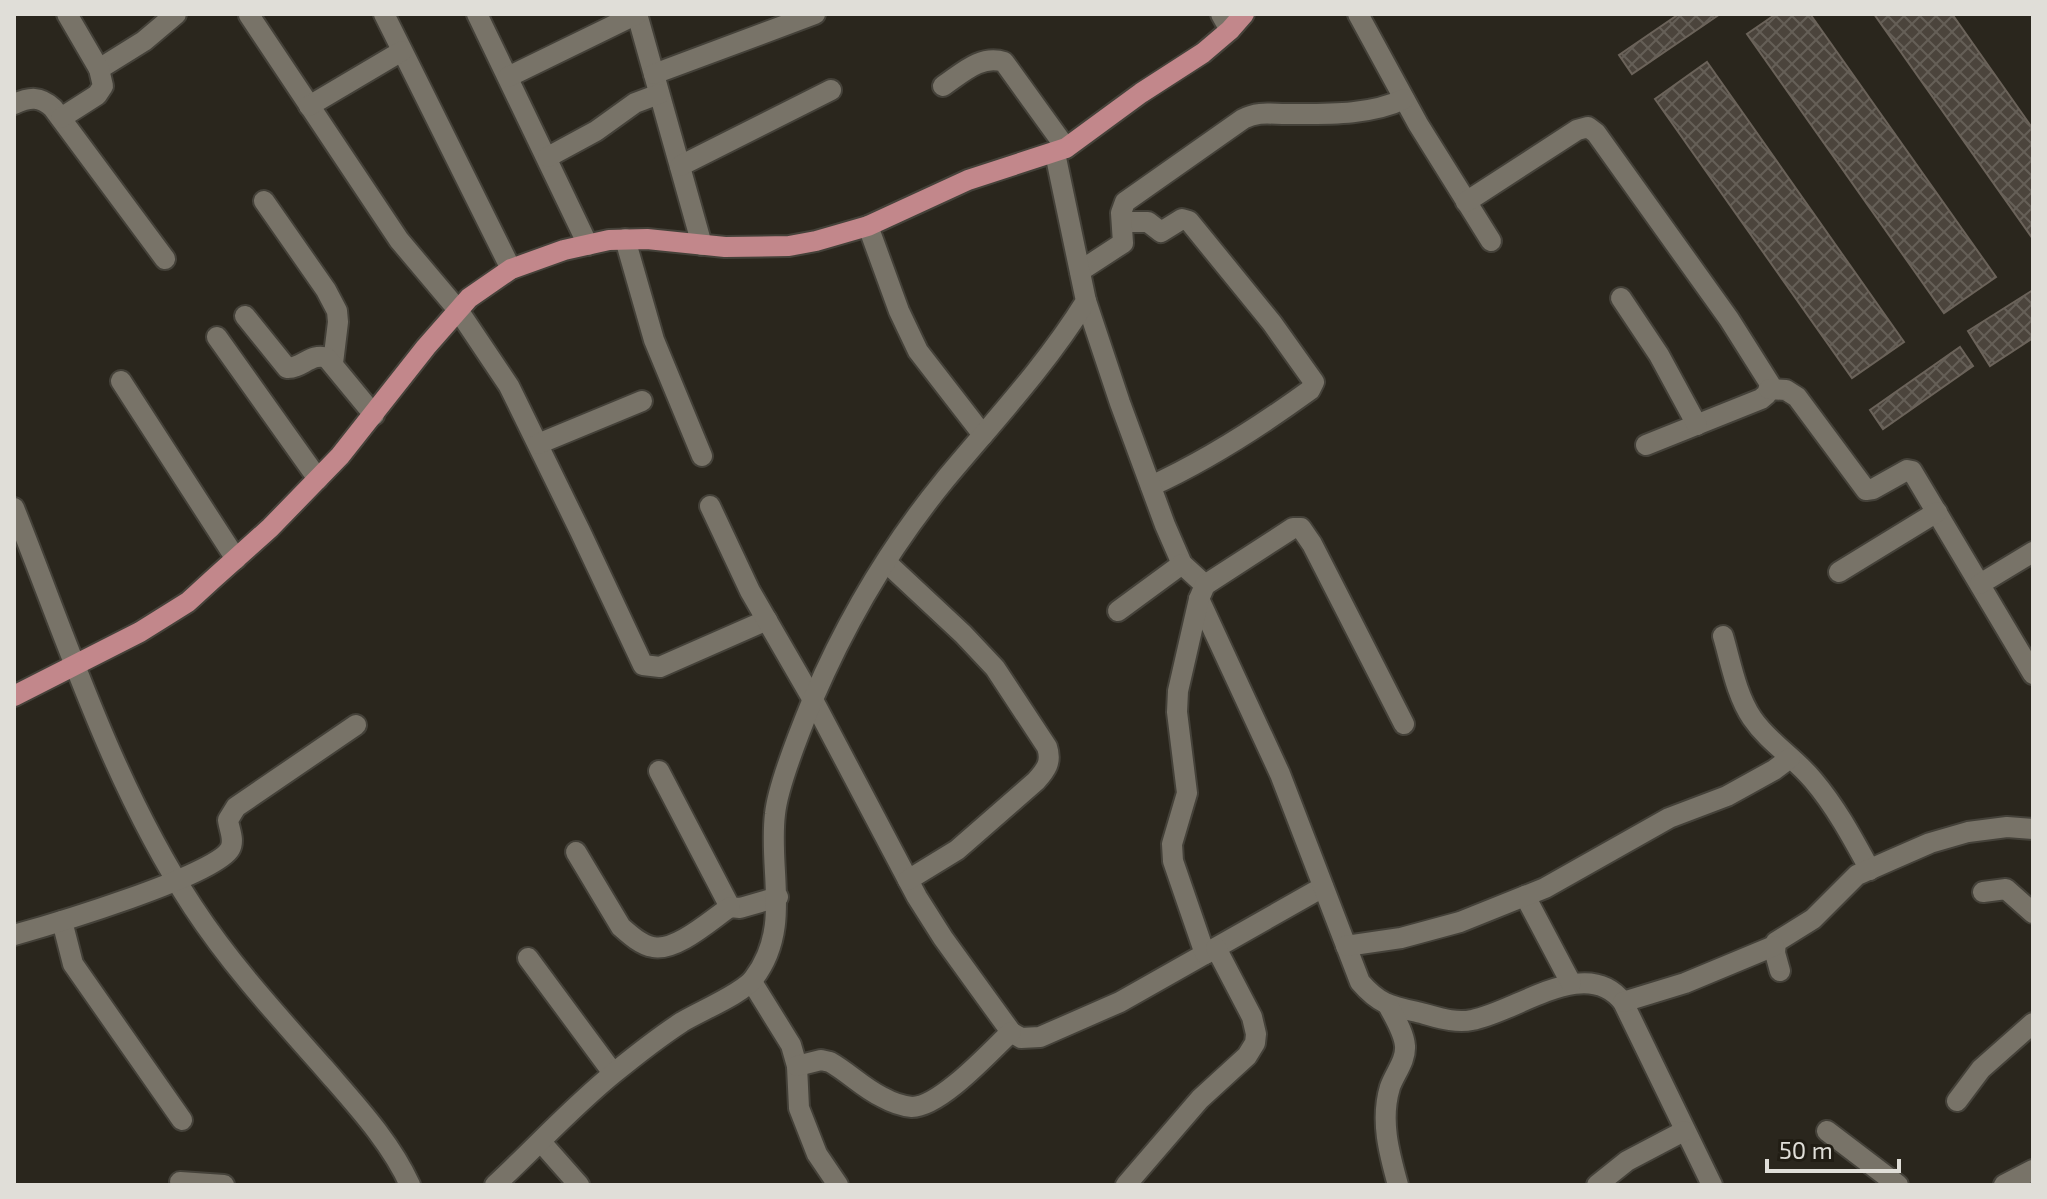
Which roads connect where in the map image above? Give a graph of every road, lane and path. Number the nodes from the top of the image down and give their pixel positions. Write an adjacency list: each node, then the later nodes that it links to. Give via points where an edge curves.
1 (67, 14): 12 (street)
2 (176, 14): 12 (street)
3 (384, 14): 11 (street)
4 (477, 14): 13 (street)
5 (637, 14): 13 (street); 14 (street)
6 (815, 14): 14 (street)
7 (1244, 14): 10 (main road)
8 (1358, 14): 17 (street)
9 (249, 15): 19 (street)
10 (1226, 22): 21 (main road, via 1203,53)
11 (402, 51): 19 (street); 33 (street)
12 (99, 69): 20 (street, via 101,91)
13 (508, 77): 22 (street)
14 (656, 84): 22 (street, via 596,131); 23 (street)
15 (943, 86): 21 (street, via 977,63 1004,62)
16 (831, 90): 23 (street)
17 (1404, 99): 25 (street); 26 (street, via 1375,110 1252,114 1125,202)
18 (14, 104): 20 (street, via 39,98)
19 (309, 106): 37 (street, via 399,240)
20 (61, 118): 32 (street)
21 (1060, 151): 27 (main road, via 968,180); 34 (street)
22 (548, 157): 30 (street)
23 (680, 166): 31 (street)
24 (264, 201): 40 (street, via 337,311)
25 (1466, 202): 29 (street); 42 (street, via 1577,130 1591,128 1729,319)
26 (1123, 222): 34 (street, via 1122,245); 51 (street, via 1148,222 1161,232 1182,219 1189,221 1314,382 1249,433)
27 (868, 226): 31 (main road, via 789,246); 46 (street, via 918,351)
28 (625, 239): 30 (main road); 31 (main road); 49 (street, via 654,340)
29 (1491, 241)
30 (588, 245): 33 (main road)
31 (702, 245)
32 (165, 259)
33 (511, 269): 37 (main road)
34 (1080, 271): 36 (street)
35 (1621, 298): 45 (street)
36 (1086, 301): 46 (street, via 1023,391); 51 (street)
37 (458, 310): 44 (main road); 47 (street, via 509,386)
38 (245, 316): 40 (street, via 287,368 322,355)
39 (217, 337): 50 (street)
40 (333, 363): 44 (street)
41 (121, 381): 56 (street)
42 (1769, 389): 45 (street, via 1761,399); 54 (street, via 1797,397 1866,490 1910,470)
43 (642, 401): 47 (street)
44 (374, 415): 50 (main road)
45 (1697, 425): 48 (street)
46 (983, 435): 57 (street)
47 (538, 444): 63 (street, via 643,665 660,667)
48 (1646, 445)
49 (702, 456)
50 (318, 479): 56 (main road)
51 (1151, 486): 58 (street)
52 (710, 506): 63 (street)
53 (14, 508): 65 (street)
54 (1937, 512): 59 (street); 60 (street)
55 (2033, 552): 60 (street)
56 (236, 559): 65 (main road, via 188,602)
57 (887, 563): 68 (street); 76 (street, via 995,668 1050,756 1047,768 957,850)
58 (1182, 564): 61 (street); 62 (street)
59 (1839, 572)
60 (1980, 584): 66 (street)
61 (1202, 592): 69 (street, via 1293,528 1301,528); 78 (street); 88 (street, via 1178,691 1187,793 1172,844 1173,861)
62 (1118, 611)
63 (767, 620): 68 (street)
64 (1723, 636): 71 (street, via 1751,716)
65 (74, 665): 67 (main road); 77 (street, via 148,831)
66 (2033, 674)
67 (14, 696)
68 (813, 700): 76 (street); 81 (street, via 775,813)
69 (1404, 724)
70 (356, 725): 77 (street, via 236,807 228,820 230,850)
71 (1790, 758): 75 (street, via 1828,799); 80 (street, via 1727,796 1669,818)
72 (659, 771): 82 (street)
73 (2033, 829): 75 (street, via 1968,832)
74 (576, 852): 82 (street, via 621,927 652,947 678,943)
75 (1870, 870): 87 (street, via 1857,875 1813,919)
76 (908, 880): 96 (street)
77 (177, 881): 84 (street); 108 (street, via 232,963 360,1110)
78 (1323, 887): 86 (street); 88 (street)
79 (1983, 892): 83 (street, via 2006,889)
80 (1525, 896): 86 (street, via 1460,922); 92 (street)
81 (778, 897): 82 (street); 91 (street, via 771,944)
82 (730, 907)
83 (2033, 913)
84 (62, 921): 85 (street); 100 (street, via 78,971)
85 (14, 935)
86 (1346, 946): 94 (street, via 1360,982)
87 (1774, 946): 90 (street); 93 (street)
88 (1210, 951): 96 (street, via 1120,1002 1040,1037 1021,1038); 106 (street, via 1252,1017 1255,1043)
89 (528, 958): 98 (street)
90 (1780, 971)
91 (752, 982): 97 (street, via 791,1045); 98 (street, via 682,1023)
92 (1571, 983): 93 (street, via 1604,985); 94 (street, via 1468,1021)
93 (1623, 1002): 101 (street)
94 (1388, 1005): 112 (street, via 1405,1042 1390,1088 1386,1131)
95 (2033, 1023): 99 (street, via 1981,1069)
96 (1011, 1032): 97 (street, via 921,1106 879,1095 830,1062)
97 (797, 1066): 111 (street, via 799,1108 817,1154)
98 (613, 1073): 103 (street)
99 (1957, 1101)
100 (182, 1120)
101 (1684, 1131): 113 (street, via 1627,1161); 114 (street)
102 (1827, 1131): 115 (street)
103 (541, 1142): 109 (street); 110 (street)
104 (2033, 1170): 116 (street)
105 (180, 1182): 107 (street)
106 (1127, 1184)
107 (224, 1185)
108 (410, 1185)
109 (495, 1185)
110 (579, 1185)
111 (838, 1185)
112 (1398, 1185)
113 (1597, 1185)
114 (1712, 1185)
115 (1898, 1185)
116 (2004, 1185)

